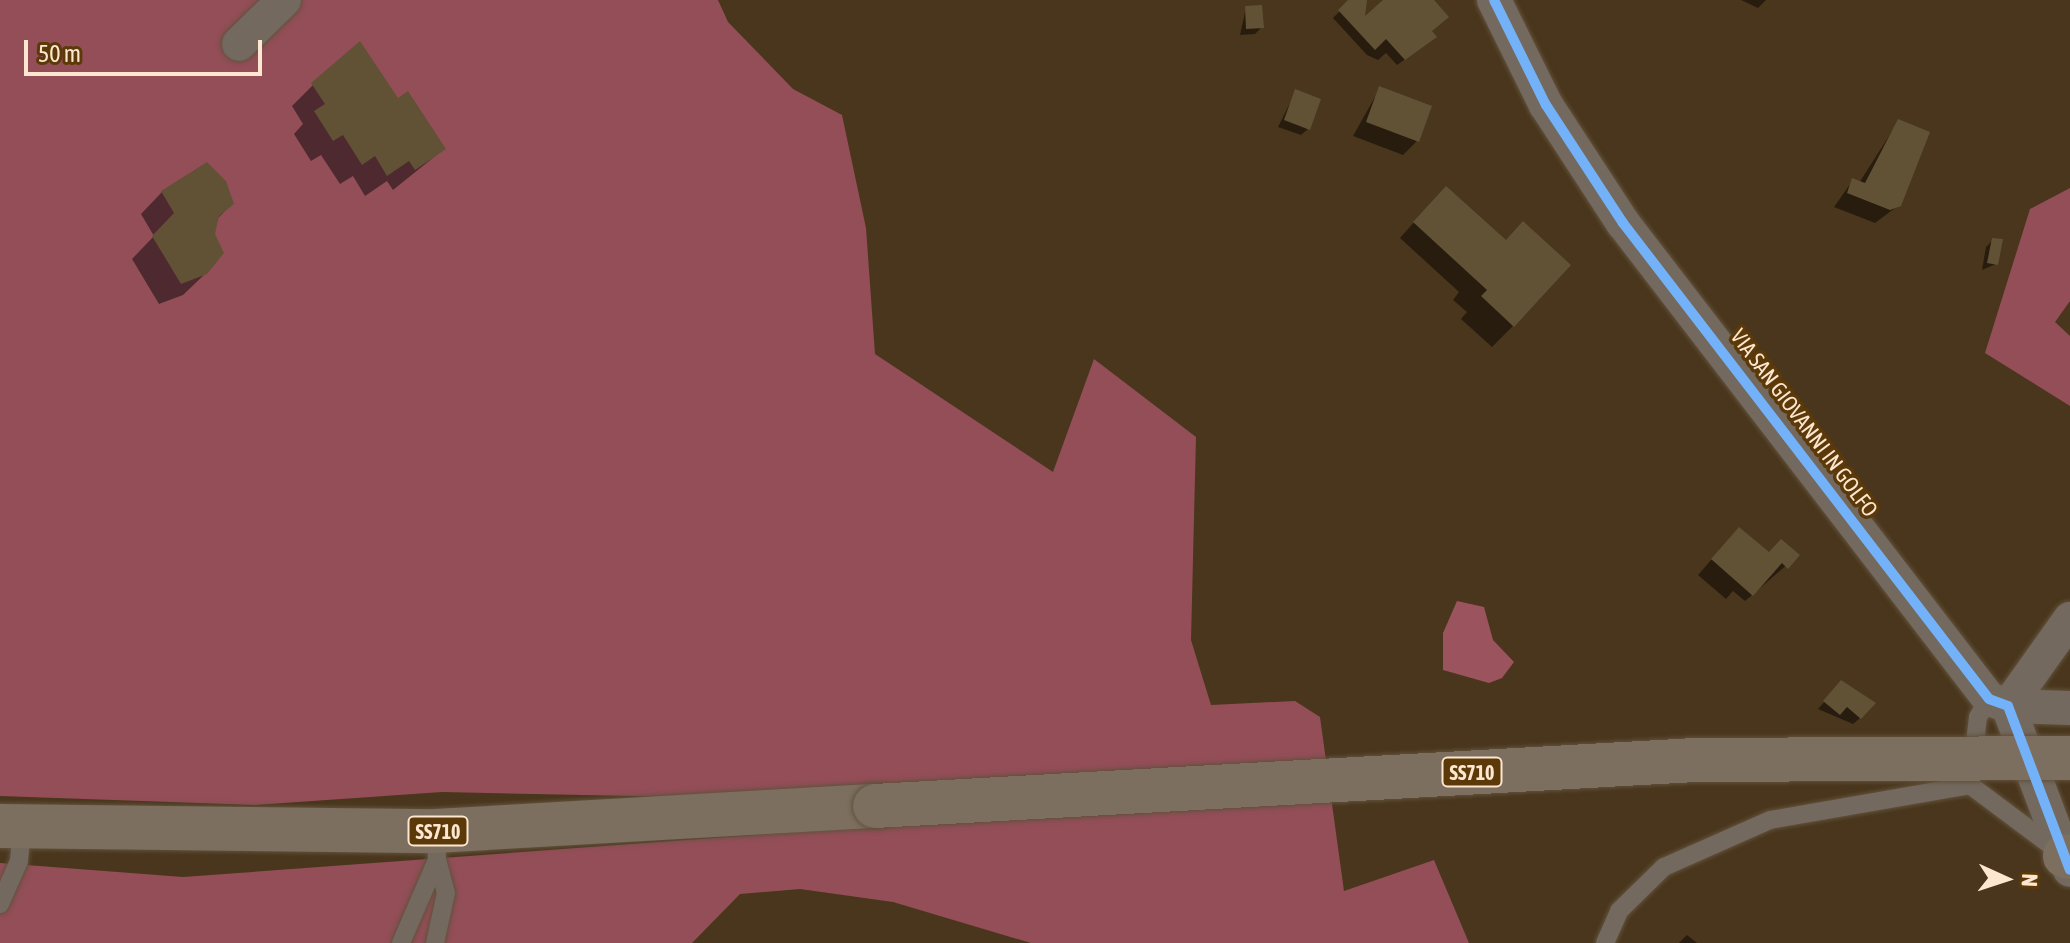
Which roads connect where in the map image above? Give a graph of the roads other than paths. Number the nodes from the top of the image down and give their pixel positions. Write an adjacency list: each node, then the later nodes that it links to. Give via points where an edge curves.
1 (284, 0): 3 (street)
2 (1494, 0): 5 (street, VIA SAN GIOVANNI IN GOLFO, via 1546,105 1623,223)
3 (239, 44)
4 (2070, 619): 5 (street)
5 (1999, 703): 6 (street); 8 (lane, via 1978,717); 11 (street, VIA SAN GIOVANNI IN GOLFO)
6 (2070, 708)
7 (2070, 758): 10 (main road, SS710, bridge, via 1694,760 875,806)
8 (1970, 785): 11 (lane); 15 (lane, via 1770,820 1664,867 1619,911)
9 (11, 827): 10 (main road, SS710); 12 (lane, via 19,861)
10 (436, 845): 13 (lane); 14 (lane, via 446,893)
11 (2068, 861)
12 (0, 904)
13 (401, 943)
14 (435, 943)
15 (1605, 943)

